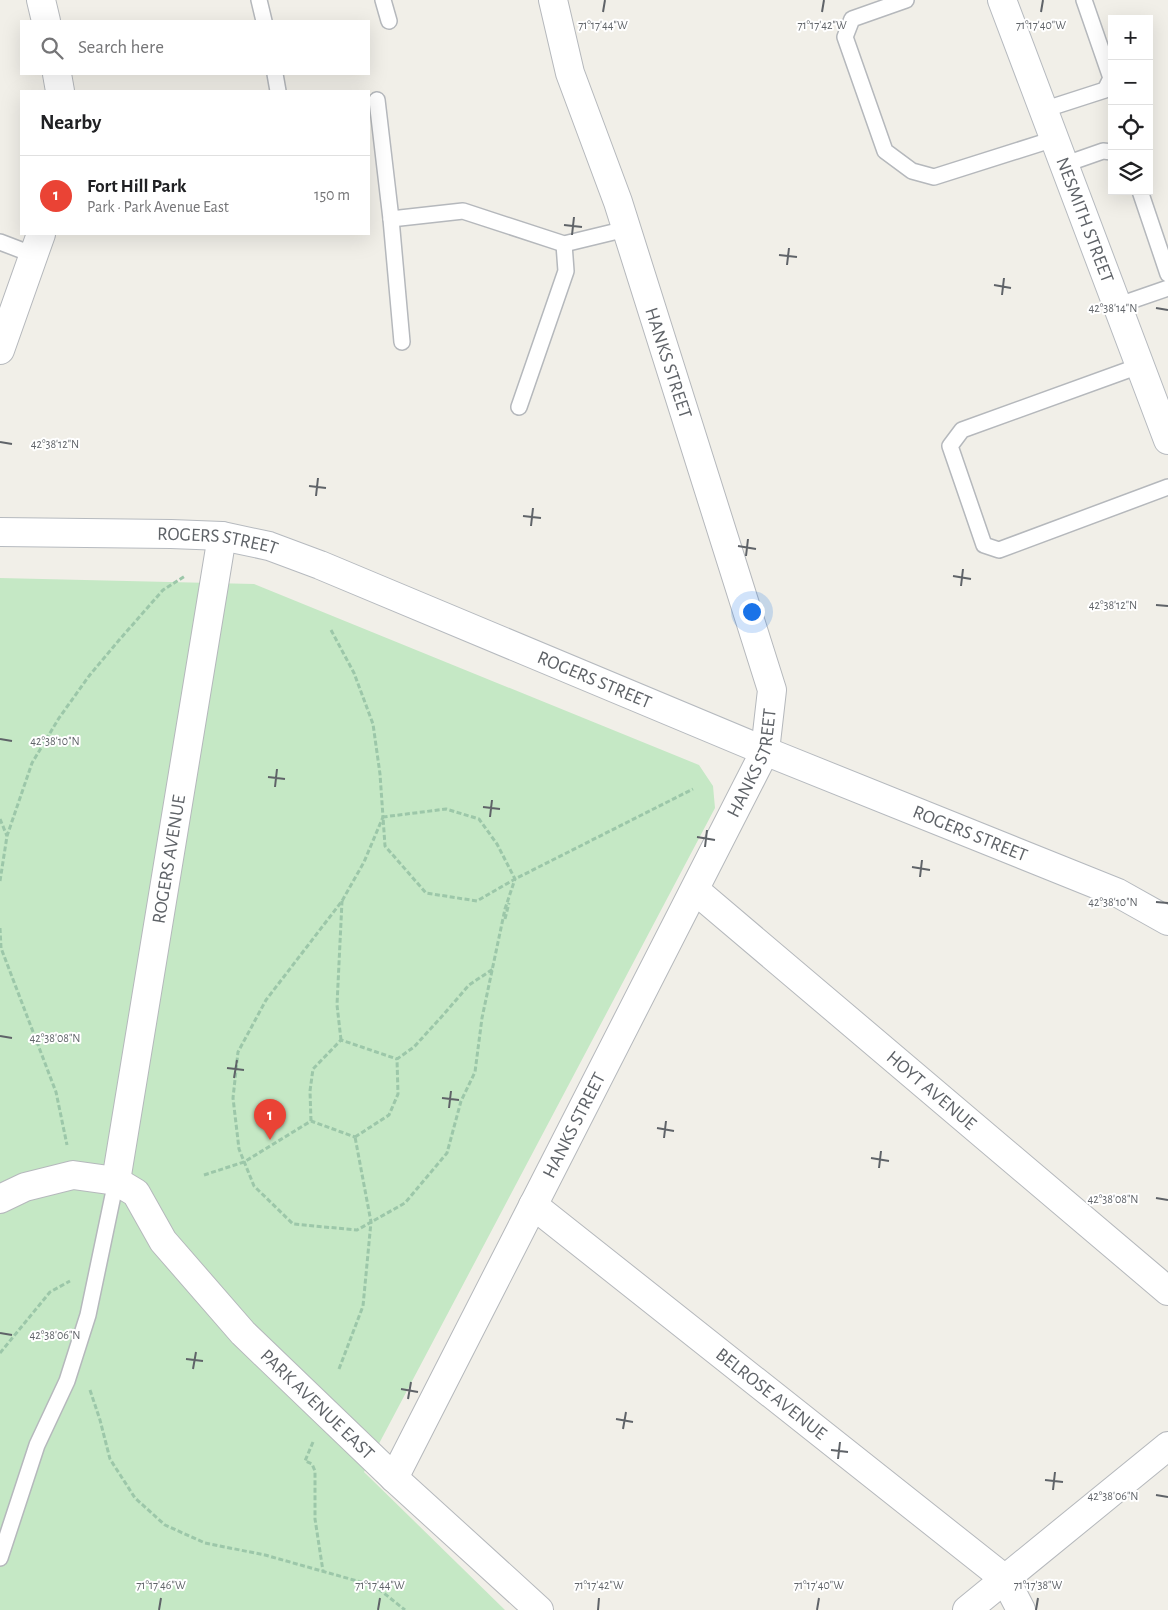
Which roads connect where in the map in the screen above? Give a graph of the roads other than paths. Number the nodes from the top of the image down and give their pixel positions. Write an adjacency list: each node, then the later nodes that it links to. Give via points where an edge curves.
1 (41, 0): 8 (street)
2 (260, 0): 9 (lane)
3 (383, 0): 10 (lane)
4 (554, 0): 22 (street, HANKS STREET, via 570,73)
5 (906, 0): 17 (lane, via 852,19 845,37 885,151 912,171 934,178)
6 (1002, 0): 16 (street, NESMITH STREET)
7 (1084, 0): 16 (lane, via 1111,78 1105,90)
8 (46, 20)
9 (264, 20)
10 (389, 21)
11 (57, 75): 13 (street)
12 (275, 75): 14 (lane)
13 (60, 90)
14 (278, 90)
15 (377, 100): 21 (lane)
16 (1043, 110): 17 (street, NESMITH STREET)
17 (1054, 139): 19 (street, NESMITH STREET)
18 (1108, 152): 19 (lane)
19 (1064, 165): 28 (street, NESMITH STREET)
20 (1141, 195): 26 (lane)
21 (391, 219): 25 (lane, via 463,211); 29 (lane)
22 (626, 229): 25 (lane); 37 (street, HANKS STREET, via 772,690)
23 (0, 242): 24 (lane)
24 (38, 244): 30 (street)
25 (564, 244): 32 (lane, via 566,270)
26 (1168, 274)
27 (1168, 288): 28 (lane)
28 (1116, 306): 31 (street, NESMITH STREET)
29 (402, 342)
30 (0, 350)
31 (1140, 366): 33 (street, NESMITH STREET); 34 (lane, via 962,430 950,446 984,545 999,550)
32 (519, 407)
33 (1168, 440)
34 (1168, 487)
35 (0, 532): 36 (street, ROGERS STREET)
36 (222, 536): 37 (street, ROGERS STREET, via 269,546 320,565); 40 (street, ROGERS AVENUE)
37 (765, 751): 38 (street, HANKS STREET); 39 (street, ROGERS STREET, via 1118,893)
38 (694, 890): 42 (street, HANKS STREET); 43 (street, HOYT AVENUE)
39 (1168, 921)
40 (116, 1181): 41 (street, via 72,1175 25,1187); 45 (street, PARK AVENUE EAST, via 136,1193 163,1241 243,1333); 46 (lane, via 88,1315 67,1381 37,1445)
41 (0, 1199)
42 (533, 1205): 45 (street, HANKS STREET); 47 (street, BELROSE AVENUE)
43 (1168, 1291)
44 (1168, 1446): 47 (street)
45 (394, 1478): 48 (street, PARK AVENUE EAST)
46 (0, 1558)
47 (1005, 1579): 49 (street); 50 (street, BELROSE AVENUE)
48 (540, 1610)
49 (967, 1610)
50 (1021, 1610)

